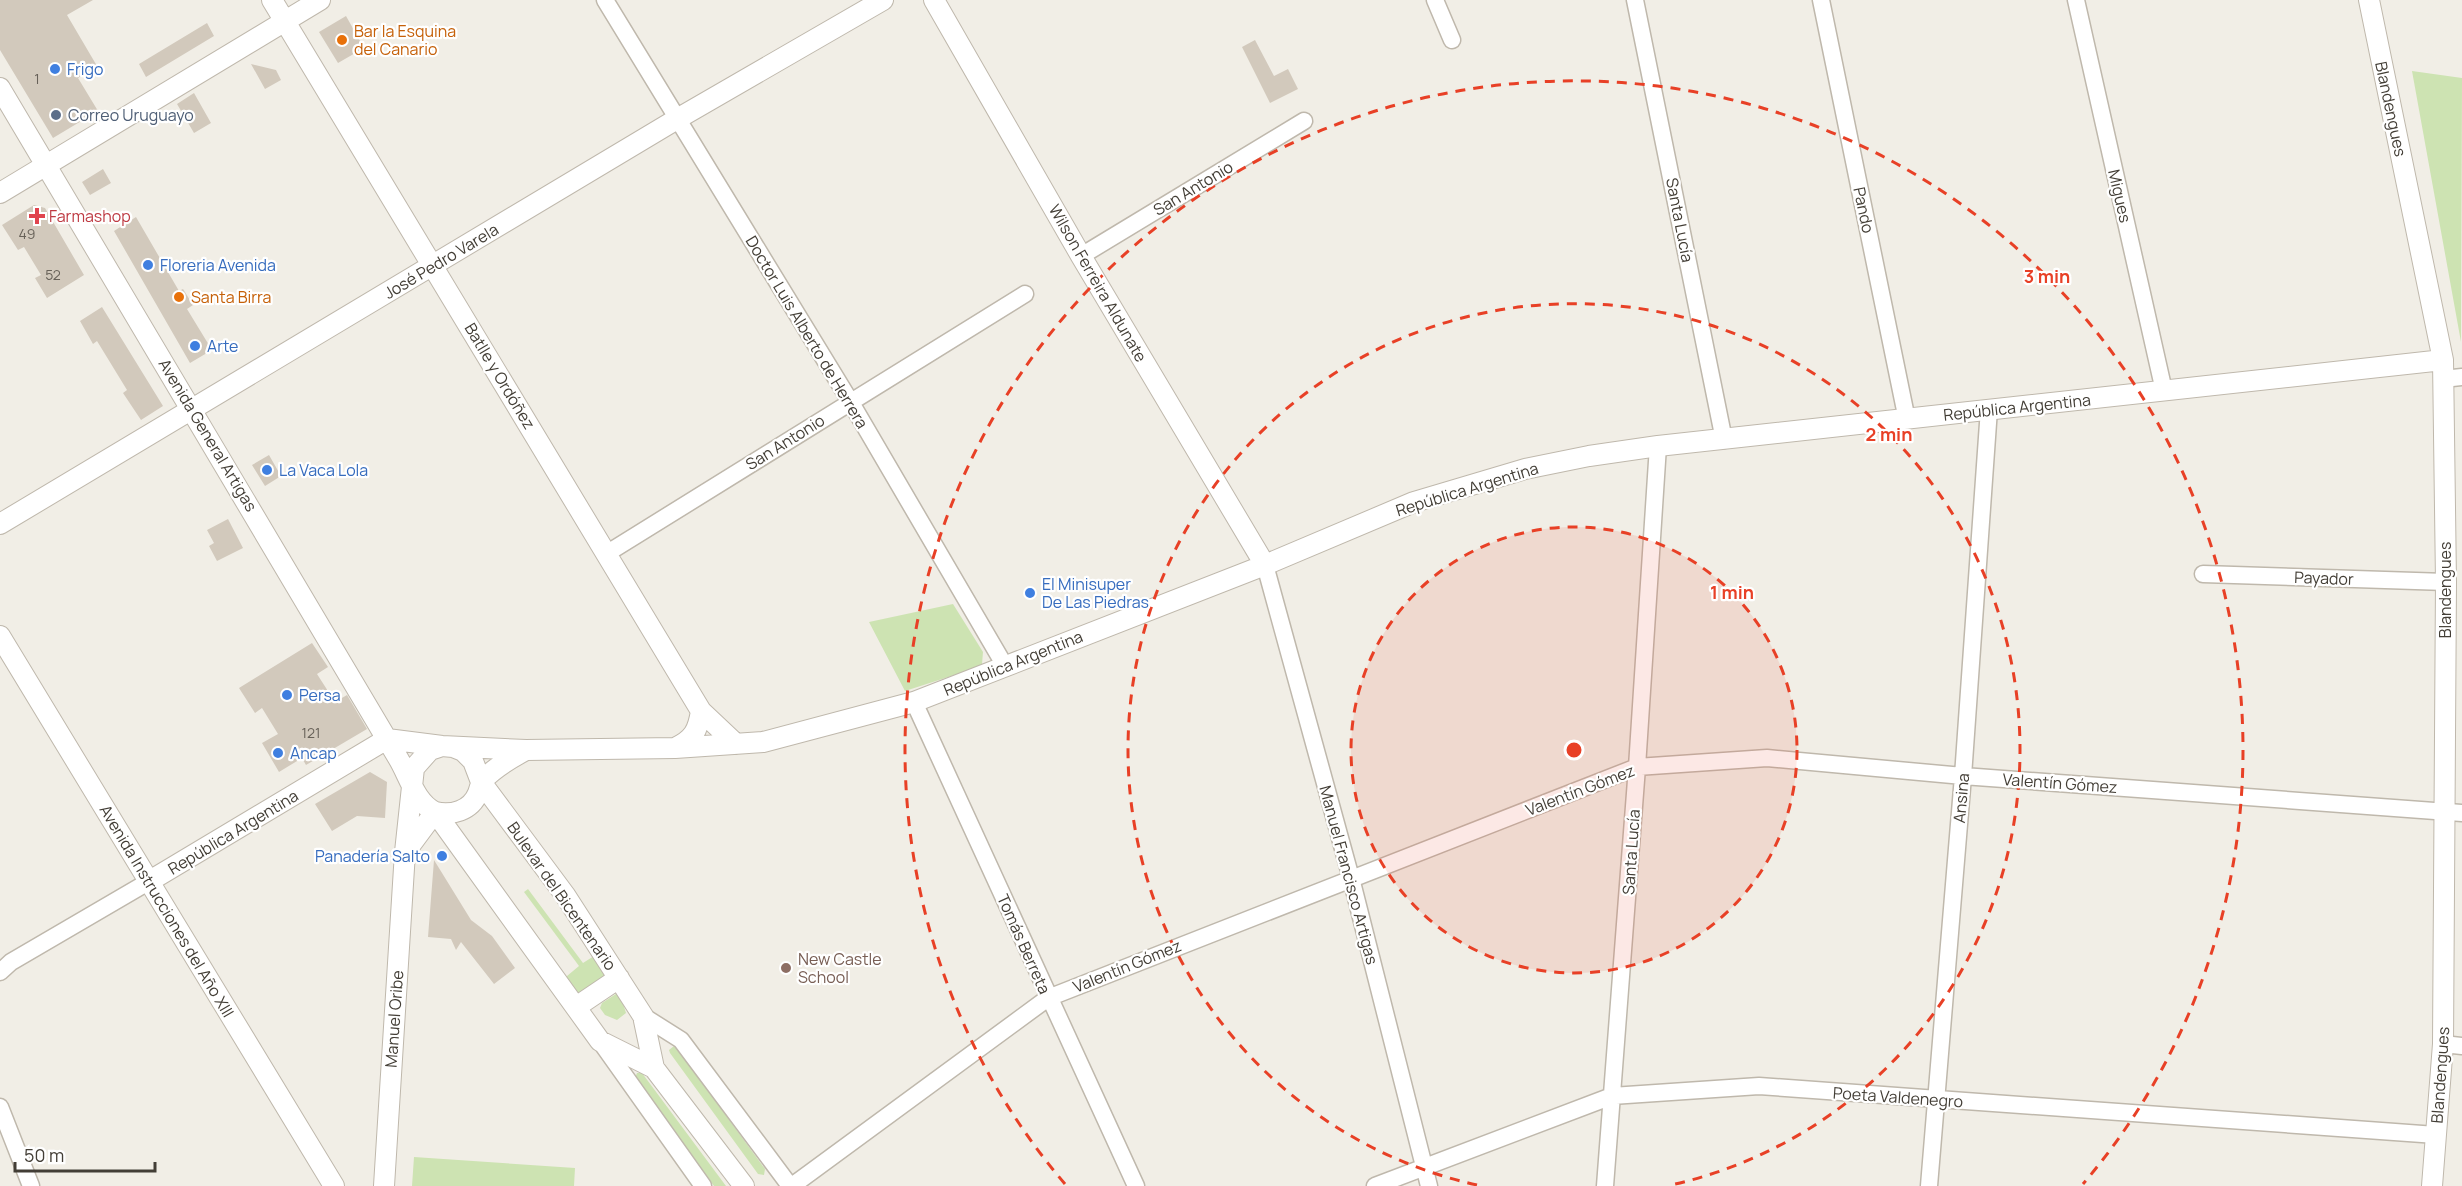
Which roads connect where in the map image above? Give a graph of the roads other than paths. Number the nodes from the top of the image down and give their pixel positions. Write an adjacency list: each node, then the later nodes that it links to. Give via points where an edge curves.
1 (272, 0): 11 (street, Batlle y Ordóñez)
2 (320, 0): 11 (street)
3 (606, 0): 14 (street, Doctor Luis Alberto de Herrera)
4 (883, 0): 14 (street, José Pedro Varela)
5 (934, 0): 18 (street, Wilson Ferreira Aldunate)
6 (1435, 0): 12 (street)
7 (1635, 0): 27 (street, Santa Lucía)
8 (1821, 0): 26 (street, Pando)
9 (2076, 0): 22 (street, Migues)
10 (2369, 0): 21 (street, Blandengues)
11 (285, 21): 16 (street); 19 (street, Batlle y Ordóñez)
12 (1452, 40)
13 (0, 88): 16 (street, Avenida General Artigas)
14 (677, 119): 19 (street, José Pedro Varela); 23 (street, Doctor Luis Alberto de Herrera)
15 (1304, 121): 18 (street, San Antonio)
16 (46, 165): 17 (street); 25 (street, Avenida General Artigas)
17 (0, 193)
18 (1082, 256): 31 (street, Wilson Ferreira Aldunate)
19 (434, 265): 25 (street, José Pedro Varela); 30 (street, Batlle y Ordóñez)
20 (1025, 294): 23 (street, San Antonio)
21 (2449, 372): 22 (street, República Argentina); 33 (street, Blandengues)
22 (2164, 391): 24 (street, República Argentina)
23 (850, 401): 30 (street, San Antonio); 35 (street, Doctor Luis Alberto de Herrera)
24 (1989, 409): 26 (street, República Argentina); 44 (street, Ansina)
25 (193, 410): 29 (street, José Pedro Varela); 38 (street, Avenida General Artigas)
26 (1907, 420): 27 (street, República Argentina)
27 (1724, 440): 28 (street, República Argentina)
28 (1658, 446): 31 (street, República Argentina, via 1525,469 1414,502); 43 (street, Santa Lucía)
29 (0, 524)
30 (606, 554): 37 (street, Batlle y Ordóñez)
31 (1265, 565): 35 (street, República Argentina); 50 (street, Manuel Francisco Artigas)
32 (2203, 574): 33 (street, Payador)
33 (2446, 582): 48 (street, Blandengues)
34 (0, 636): 51 (street, Avenida Instrucciones del Año XIII)
35 (1005, 666): 36 (street, República Argentina)
36 (914, 702): 39 (street, República Argentina, via 763,742); 54 (street, Tomás Berreta)
37 (701, 711): 39 (street, Batlle y Ordóñez); 41 (street, via 694,736)
38 (387, 739): 40 (street, República Argentina); 46 (street, Avenida General Artigas); 51 (street, República Argentina)
39 (736, 744): 41 (street, República Argentina)
40 (442, 746): 42 (street, República Argentina); 45 (street, Bulevar del Bicentenario, via 463,751 473,761); 46 (street, via 422,757 414,768)
41 (675, 748): 42 (street, República Argentina)
42 (526, 750): 45 (street)
43 (1637, 767): 44 (street, Valentín Gómez, via 1767,758); 50 (street, Valentín Gómez); 60 (street, Santa Lucía)
44 (1963, 776): 48 (street, Valentín Gómez); 61 (street, Ansina)
45 (481, 782): 47 (street, via 478,795 463,809 445,815); 53 (street, Bulevar del Bicentenario, via 565,895)
46 (413, 784): 47 (street, Bulevar del Bicentenario, via 418,798); 49 (street)
47 (435, 812): 49 (street); 55 (street, Bulevar del Bicentenario)
48 (2454, 812): 58 (street, Blandengues)
49 (405, 852): 68 (street, Manuel Oribe)
50 (1351, 878): 54 (street, Valentín Gómez); 64 (street, Manuel Francisco Artigas)
51 (148, 882): 52 (street, República Argentina); 67 (street, Avenida Instrucciones del Año XIII)
52 (0, 972)
53 (619, 978): 55 (street); 56 (street, Bulevar del Bicentenario)
54 (1048, 998): 72 (street, Valentín Gómez); 73 (street, Tomás Berreta)
55 (576, 1007): 57 (street, Bulevar del Bicentenario)
56 (643, 1016): 59 (street, Bulevar del Bicentenario); 72 (street, via 681,1040)
57 (600, 1041): 59 (street, Bulevar del Bicentenario); 65 (street)
58 (2452, 1045): 63 (street, Blandengues)
59 (654, 1068): 71 (street, Bulevar del Bicentenario)
60 (1612, 1096): 61 (street, Poeta Valdenegro, via 1759,1086); 64 (street, Poeta Valdenegro); 76 (street, Santa Lucía)
61 (1936, 1100): 63 (street, Poeta Valdenegro); 77 (street, Ansina)
62 (0, 1107): 66 (street)
63 (2436, 1135): 78 (street, Blandengues)
64 (1424, 1167): 74 (street, Poeta Valdenegro); 75 (street, Manuel Francisco Artigas)
65 (690, 1169): 69 (street); 70 (street)
66 (31, 1186)
67 (334, 1186)
68 (384, 1186)
69 (689, 1186)
70 (703, 1186)
71 (744, 1186)
72 (791, 1186)
73 (1136, 1186)
74 (1375, 1186)
75 (1429, 1186)
76 (1605, 1186)
77 (1929, 1186)
78 (2432, 1186)

